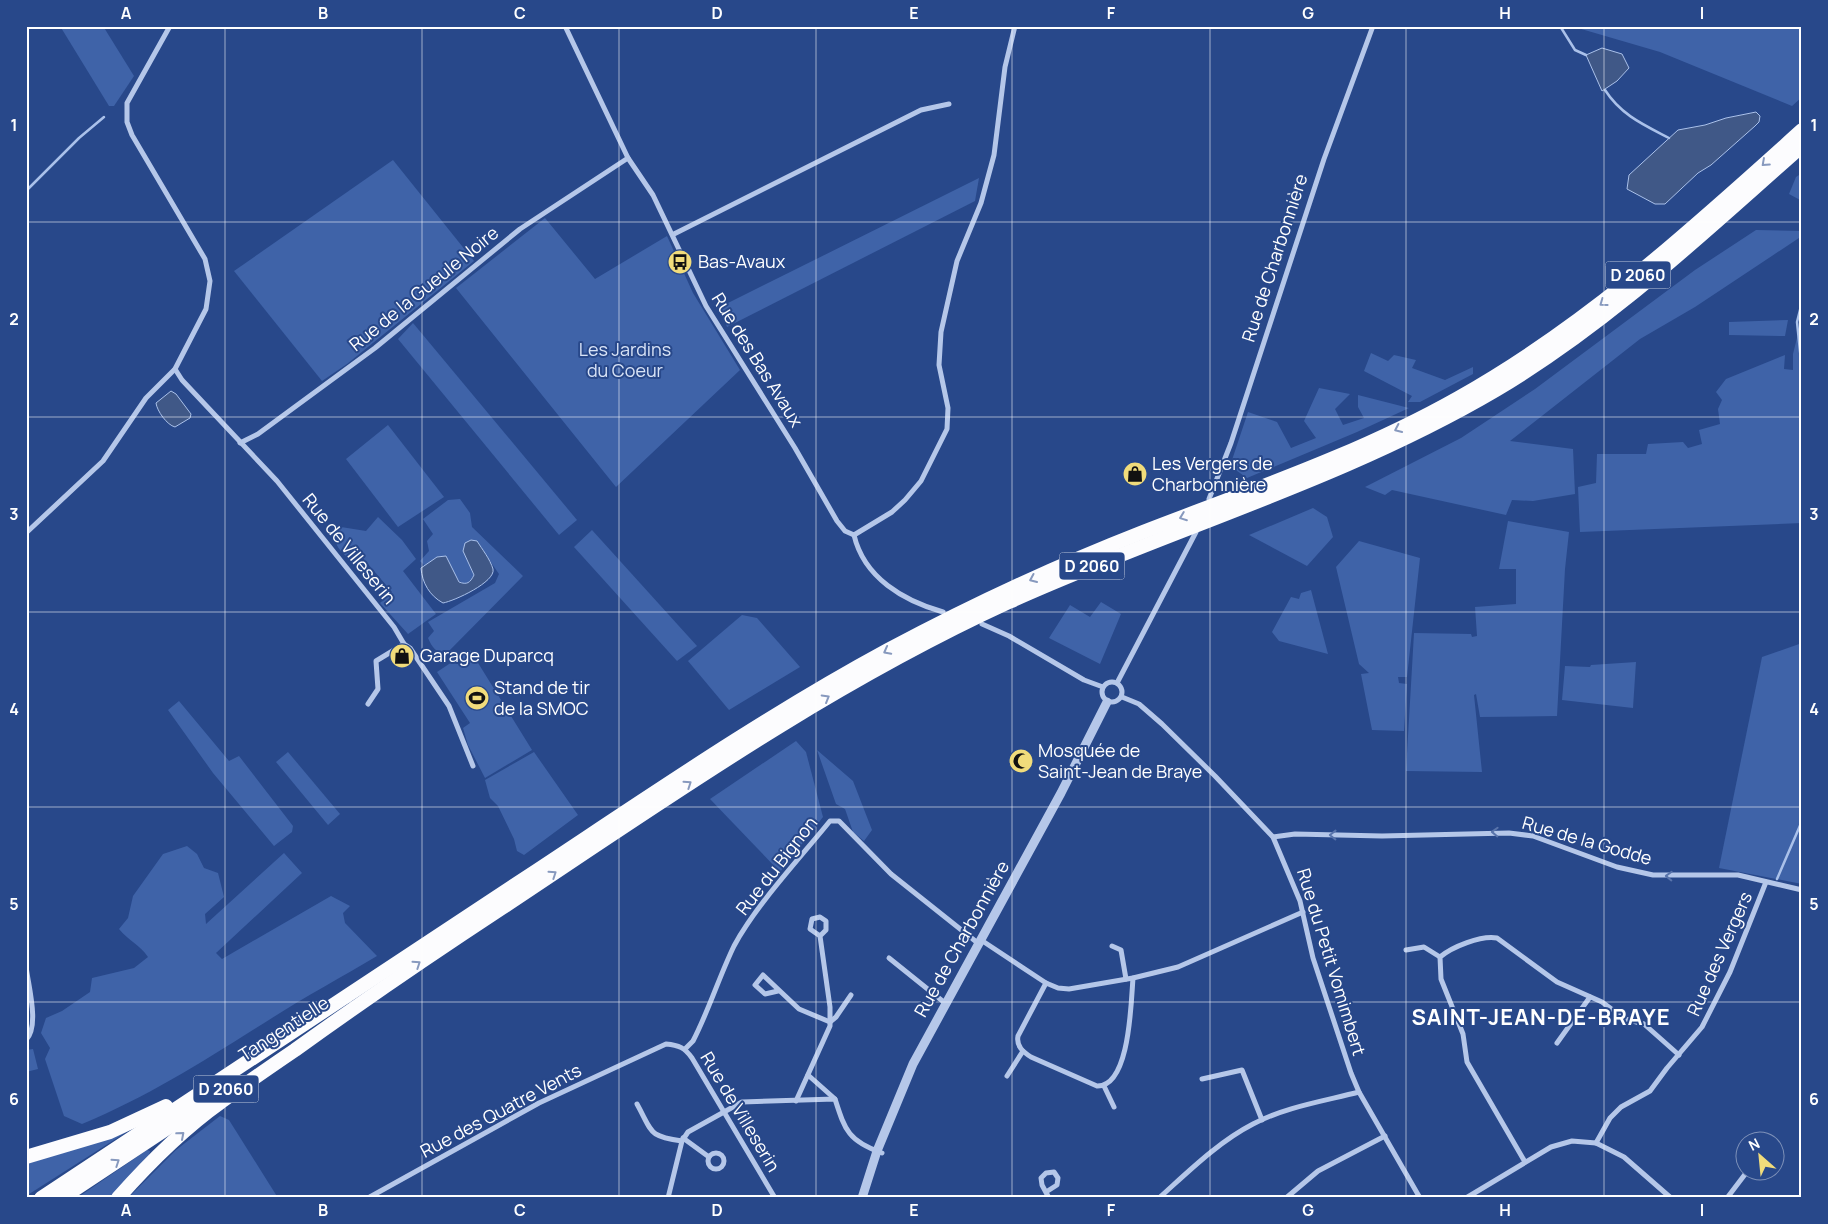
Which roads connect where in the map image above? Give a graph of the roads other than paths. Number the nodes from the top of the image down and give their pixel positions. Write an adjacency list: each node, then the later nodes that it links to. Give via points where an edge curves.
1 (170, 26): 10 (street, via 132,93 126,114 132,135 188,227 209,271 206,308)
2 (565, 26): 8 (street, Rue des Bas Avaux)
3 (1015, 26): 15 (street, via 1005,67 994,155 981,202 957,261 941,332 939,364 948,408 947,429 921,481 905,500)
4 (1373, 26): 12 (street, Rue de Charbonnière, via 1324,159 1231,443)
5 (949, 104): 9 (street, via 921,110)
6 (1802, 130): 45 (highway, D 2060, one-way to 45, via 1620,290 1516,364 1457,399 1364,445 1042,575 970,608 859,666 717,752)
7 (1802, 146): 39 (highway, D 2060, one-way to 7, via 724,761 882,666 1068,576 1368,455 1498,388 1544,360 1626,299)
8 (628, 158): 9 (street, Rue des Bas Avaux); 11 (street, Rue de la Gueule Noire, via 520,230 375,348 258,434)
9 (674, 234): 15 (street, Rue des Bas Avaux, via 706,306 837,521)
10 (175, 368): 11 (street, Rue de Villeserin, via 182,380); 14 (street, via 146,398 103,461)
11 (240, 443): 18 (street, Rue de Villeserin, via 280,486 394,627)
12 (1209, 499)
13 (1196, 532): 19 (street)
14 (26, 533)
15 (854, 536): 16 (street, Rue des Bas Avaux, via 868,566 892,590 918,605)
16 (943, 612)
17 (982, 624): 20 (street, via 1084,680)
18 (404, 644): 23 (street, via 376,661 378,689); 24 (street, Rue de Villeserin, via 441,690)
19 (1117, 683): 20 (street, via 1111,682); 21 (street)
20 (1103, 687): 22 (street, via 1102,694)
21 (1122, 697): 22 (street, via 1117,702); 25 (street, Rue du Petit Vomimbert, via 1138,704 1162,724)
22 (1107, 702): 30 (street, Rue de Charbonnière)
23 (368, 704)
24 (473, 766)
25 (1273, 837): 26 (street, Rue de la Godde, one-way to 25, via 1738,875 1653,875 1617,867 1533,836 1509,833 1295,834); 28 (street, Rue du Petit Vomimbert, via 1293,879)
26 (1766, 882): 27 (street, Rue de la Godde); 51 (street, Rue des Vergers, via 1708,1018)
27 (1802, 890)
28 (1303, 912): 36 (street, via 1178,967); 56 (street, Rue du Petit Vomimbert, via 1324,992)
29 (820, 936): 44 (street)
30 (980, 942): 38 (street); 43 (street, Rue de Charbonnière); 49 (street, Rue du Bignon, via 891,874 839,820 830,821 734,946 693,1041)
31 (1112, 946): 37 (street, via 1121,950)
32 (1406, 950): 33 (street, via 1424,947)
33 (1440, 957): 42 (street, via 1456,946 1497,938 1557,982); 69 (street, via 1441,979 1463,1034 1467,1062)
34 (889, 958): 43 (street)
35 (26, 966): 46 (street, via 33,1022)
36 (1133, 978): 37 (street); 55 (street, via 1126,1047 1115,1076)
37 (1126, 979): 38 (street, via 1063,989)
38 (1046, 983): 50 (street, via 1018,1036)
39 (376, 991): 72 (highway, Tangentielle / D 2060, one-way to 39); 73 (highway, one-way to 39, via 178,1137 218,1104)
40 (778, 991): 40 (street, via 774,983 763,975 755,985 765,994); 44 (street, via 800,1009)
41 (851, 995): 44 (street)
42 (1590, 997): 47 (street); 51 (street, via 1625,1019 1644,1024)
43 (945, 1003): 66 (street, Rue de Charbonnière, via 903,1085)
44 (830, 1022): 52 (street)
45 (283, 1037): 67 (highway, via 141,1119 110,1132); 71 (highway, D 2060)
46 (26, 1040)
47 (1557, 1042)
48 (676, 1044): 49 (street, Rue de Villeserin); 74 (street, Rue des Quatre Vents, via 656,1048 539,1103)
49 (685, 1049): 61 (street, Rue de Villeserin)
50 (1023, 1052): 53 (street); 55 (street, via 1097,1086)
51 (1679, 1055): 65 (street, Rue des Vergers, via 1650,1091 1621,1107 1610,1118)
52 (808, 1075): 57 (street); 58 (street)
53 (1007, 1076)
54 (1202, 1079): 62 (street, via 1242,1070)
55 (1104, 1086): 60 (street)
56 (1359, 1092): 62 (street); 63 (street, Rue du Petit Vomimbert)
57 (835, 1099): 58 (street); 66 (street, via 846,1132)
58 (796, 1101): 61 (street, via 742,1102)
59 (637, 1104): 64 (street, via 653,1134)
60 (1114, 1107)
61 (724, 1112): 64 (street, via 688,1132); 76 (street, Rue de Villeserin)
62 (1262, 1120): 78 (street, via 1214,1151)
63 (1385, 1136): 79 (street, via 1318,1171); 80 (street, Rue du Petit Vomimbert)
64 (682, 1140): 68 (street); 75 (street)
65 (1596, 1143): 69 (street, via 1572,1141 1558,1144); 82 (street, via 1632,1162)
66 (879, 1152): 77 (street, Rue de Charbonnière)
67 (26, 1157)
68 (709, 1157)
69 (1525, 1162): 81 (street)
70 (1739, 1182): 83 (street)
71 (41, 1198)
72 (62, 1198)
73 (118, 1198)
74 (368, 1198)
75 (668, 1198)
76 (775, 1198)
77 (862, 1198)
78 (1159, 1198)
79 (1286, 1198)
80 (1420, 1198)
81 (1466, 1198)
82 (1671, 1198)
83 (1727, 1198)

